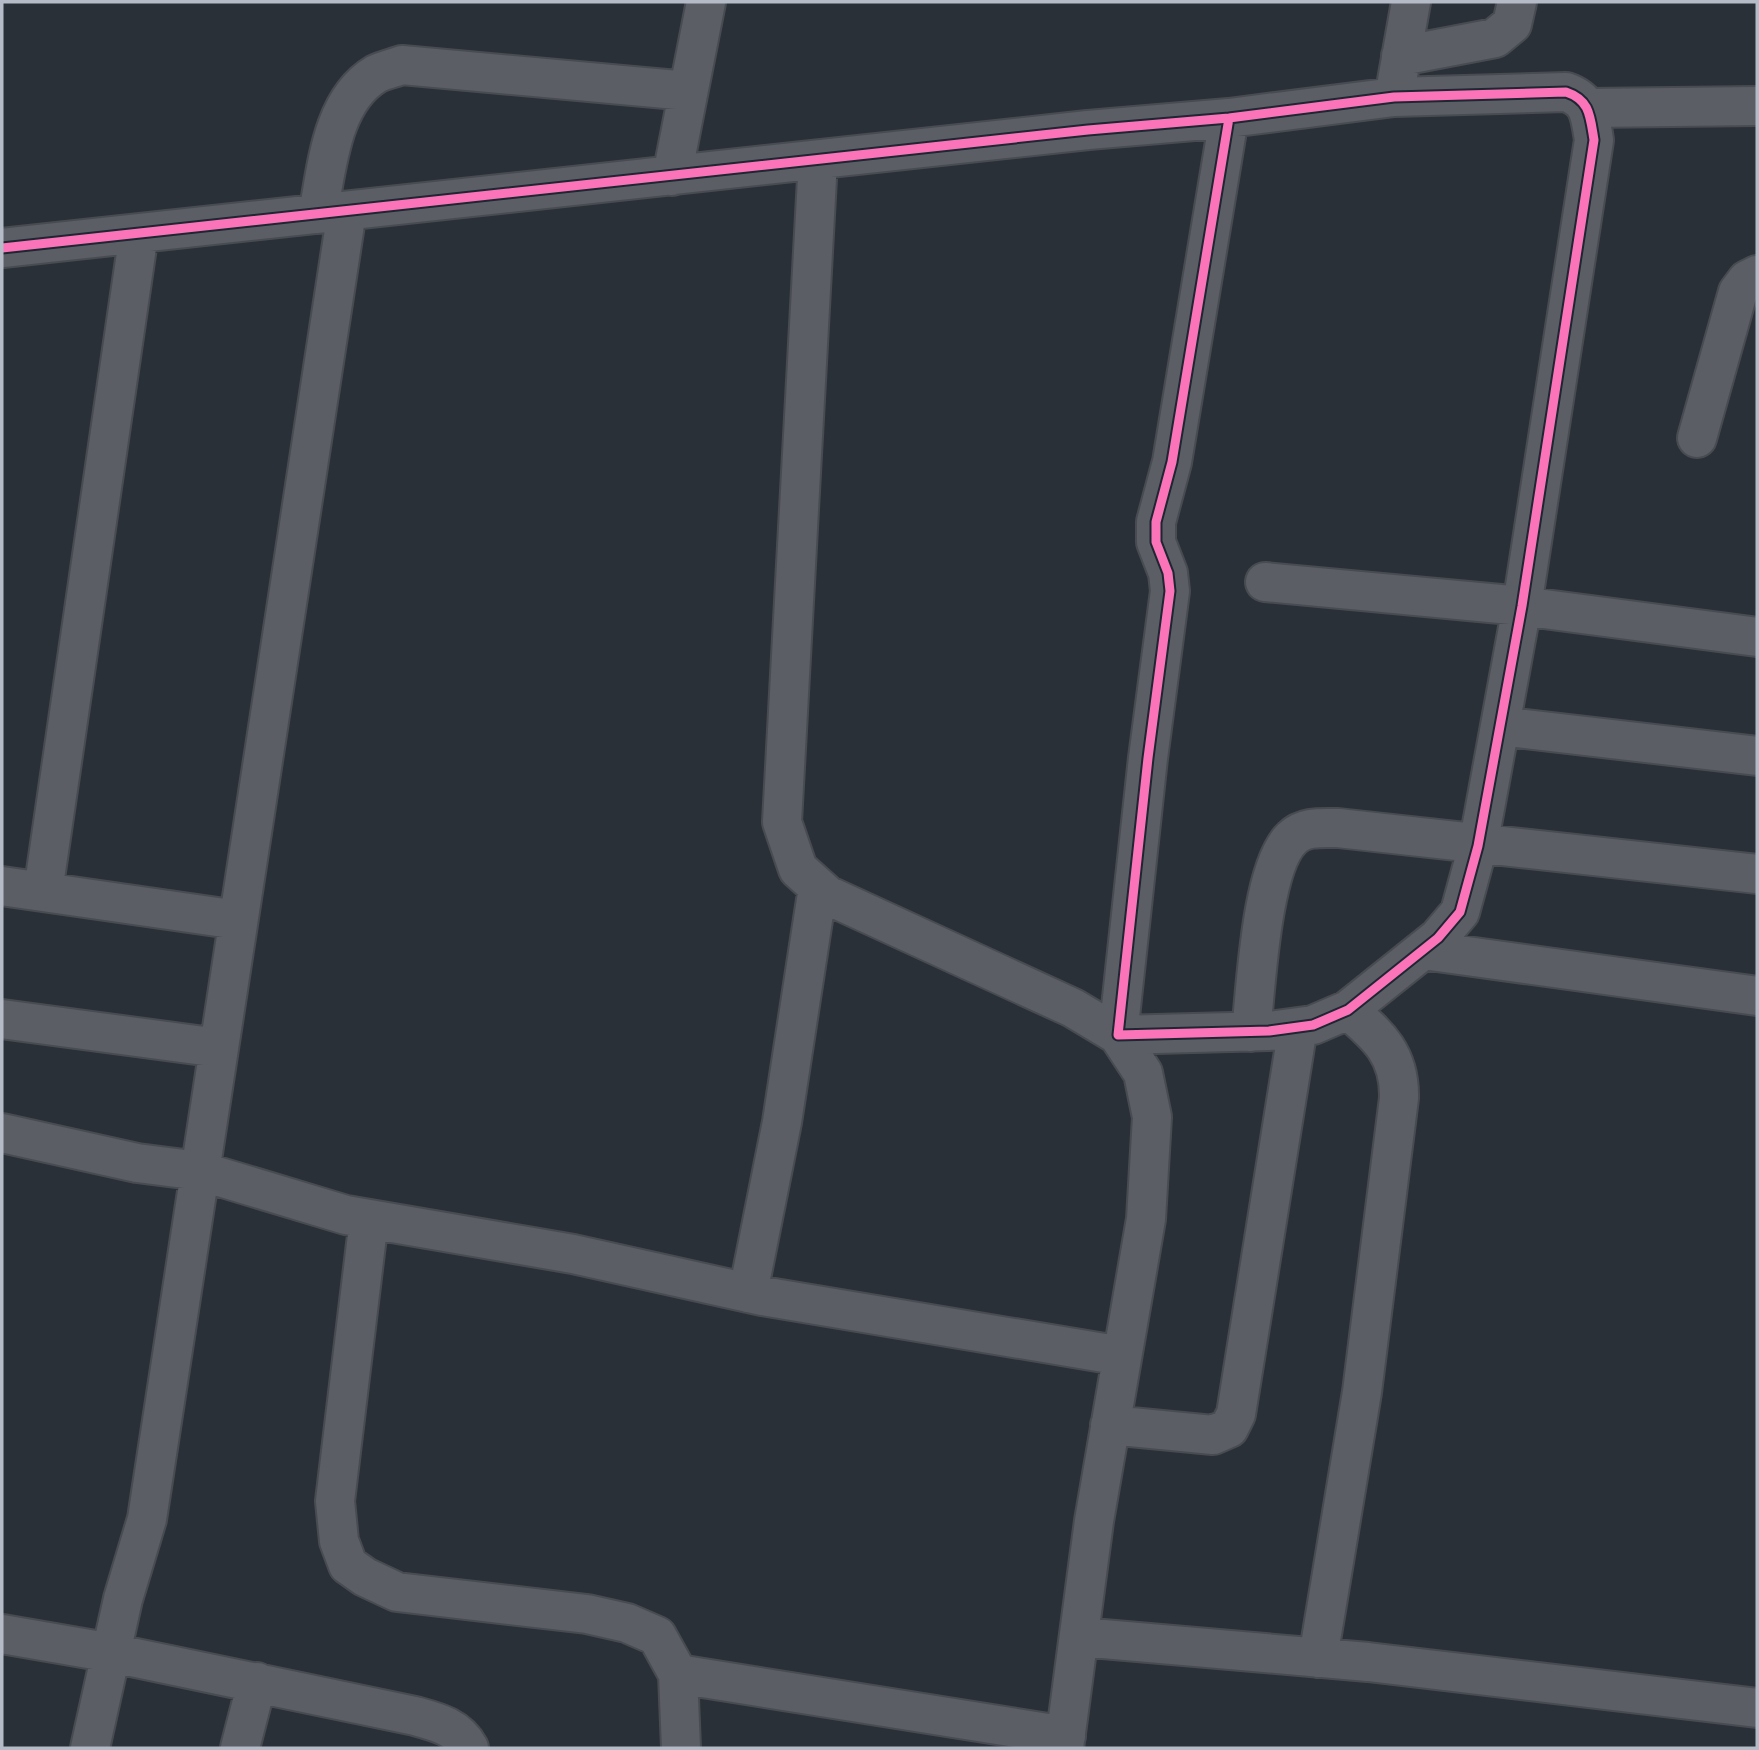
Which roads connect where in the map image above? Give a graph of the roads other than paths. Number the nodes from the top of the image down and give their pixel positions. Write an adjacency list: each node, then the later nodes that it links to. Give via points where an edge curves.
1 (706, 2): 5 (street)
2 (1410, 2): 4 (street)
3 (1517, 2): 4 (street, via 1512,24 1495,38)
4 (1401, 57): 6 (street)
5 (688, 91): 11 (street); 12 (street, via 402,65 376,74 355,94 334,131)
6 (1394, 97): 8 (street, via 1566,92 1580,97); 9 (street)
7 (1757, 106): 8 (street)
8 (1589, 108): 18 (street, via 1594,140)
9 (1229, 118): 10 (street); 34 (street, via 1172,462 1156,522 1156,542 1170,591)
10 (818, 160): 11 (street); 25 (street, via 782,822 798,869)
11 (672, 176): 12 (street)
12 (332, 212): 13 (street); 27 (street)
13 (139, 233): 14 (street); 26 (street)
14 (2, 248)
15 (1757, 275): 16 (street, via 1738,292)
16 (1696, 438)
17 (1265, 582): 18 (street)
18 (1522, 606): 19 (street); 20 (street)
19 (1757, 637)
20 (1500, 726): 21 (street); 22 (street)
21 (1757, 756)
22 (1478, 846): 23 (street); 28 (street, via 1460,912); 33 (street, via 1338,828 1309,828 1292,838 1279,856 1269,884)
23 (1757, 874)
24 (2, 886): 26 (street)
25 (818, 887): 34 (street, via 1073,1008); 39 (street, via 782,1122)
26 (43, 892): 27 (street)
27 (239, 920): 35 (street)
28 (1423, 950): 29 (street); 30 (street)
29 (1757, 996)
30 (1348, 1010): 32 (street); 45 (street, via 1390,1053 1400,1076 1399,1098 1362,1392)
31 (2, 1019): 35 (street)
32 (1298, 1027): 33 (street); 41 (street, via 1236,1414 1229,1428 1213,1435)
33 (1251, 1032): 34 (street)
34 (1118, 1035): 40 (street, via 1143,1073 1152,1117 1146,1219)
35 (219, 1048): 37 (street)
36 (2, 1133): 37 (street, via 137,1163)
37 (200, 1171): 38 (street); 44 (street, via 147,1519)
38 (369, 1219): 39 (street, via 573,1254); 46 (street, via 335,1501 339,1541 348,1565 397,1592 587,1614 627,1623 657,1636)
39 (748, 1293): 40 (street)
40 (1122, 1356): 41 (street)
41 (1110, 1425): 43 (street)
42 (2, 1634): 44 (street)
43 (1080, 1637): 45 (street); 49 (street)
44 (112, 1653): 47 (street); 50 (street)
45 (1318, 1658): 48 (street)
46 (678, 1674): 49 (street); 53 (street)
47 (257, 1682): 51 (street); 52 (street, via 447,1725)
48 (1757, 1708)
49 (1065, 1742)
50 (90, 1748)
51 (240, 1748)
52 (469, 1748)
53 (681, 1748)

